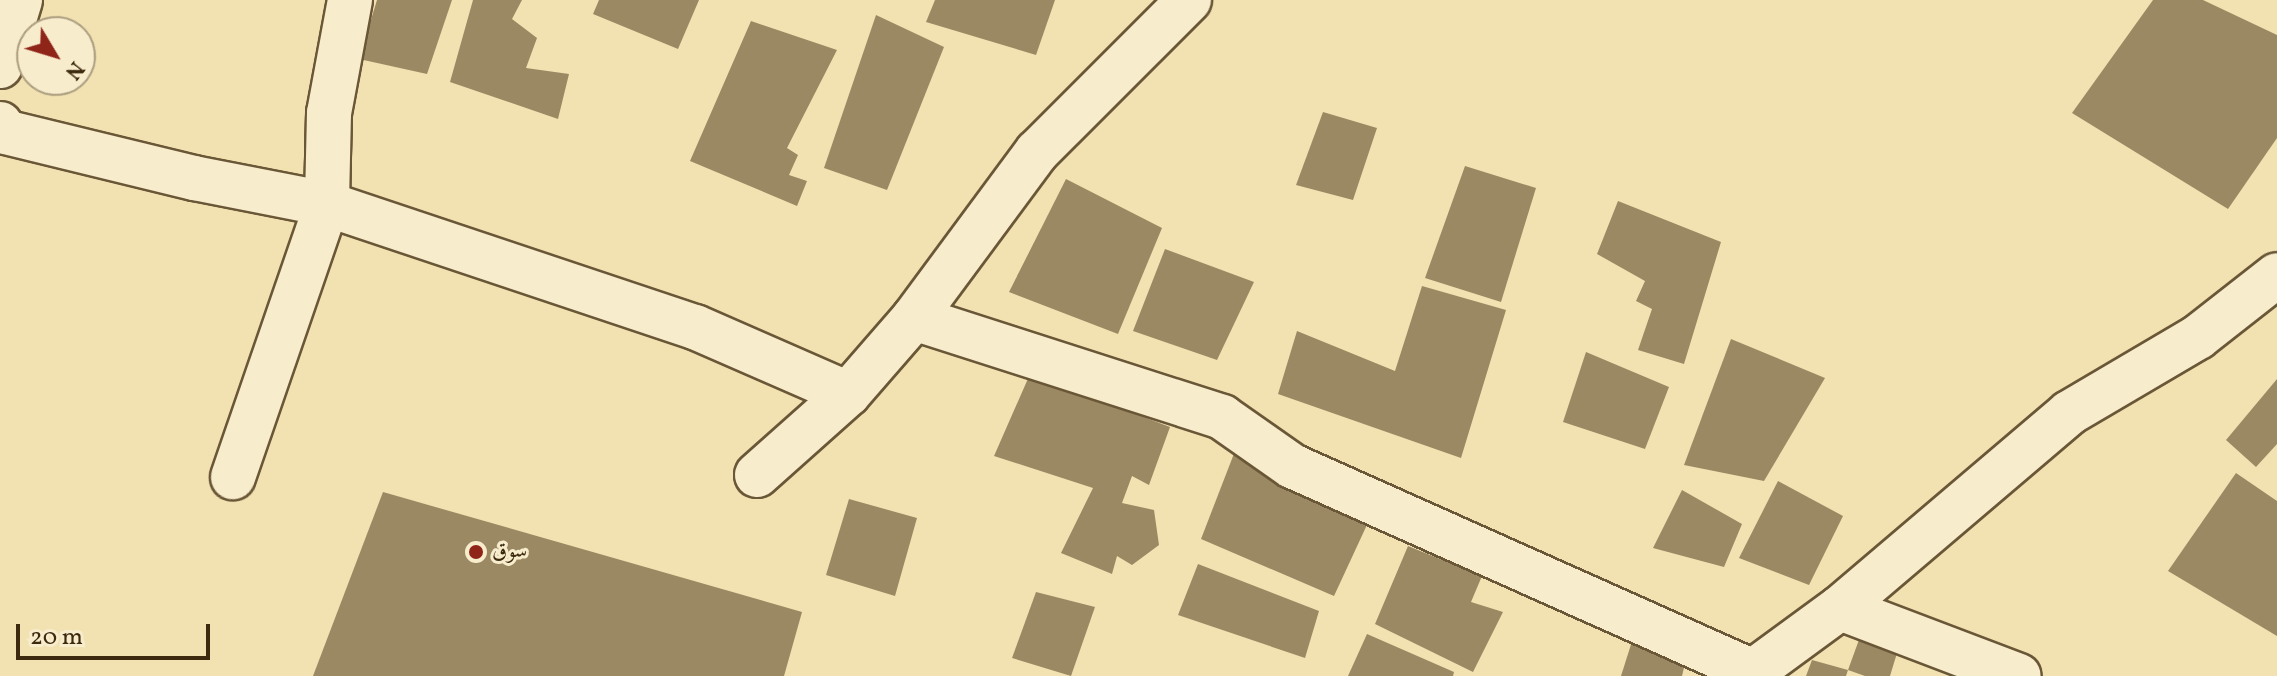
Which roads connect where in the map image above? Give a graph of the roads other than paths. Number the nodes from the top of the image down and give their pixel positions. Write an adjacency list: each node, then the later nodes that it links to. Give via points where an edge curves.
1 (20, 0): 4 (street)
2 (350, 0): 6 (street, via 329,113)
3 (1189, 0): 8 (street, via 1037,152)
4 (0, 66)
5 (0, 124): 6 (street, via 5,132 19,136)
6 (327, 204): 9 (street, via 695,327); 11 (street)
7 (2277, 275): 12 (street, via 2198,337 2069,413)
8 (914, 318): 9 (street); 13 (street, via 1222,417 1292,466)
9 (848, 394): 10 (street)
10 (757, 475)
11 (233, 477)
12 (1840, 608): 13 (street); 14 (street)
13 (1749, 674)
14 (2019, 676)

